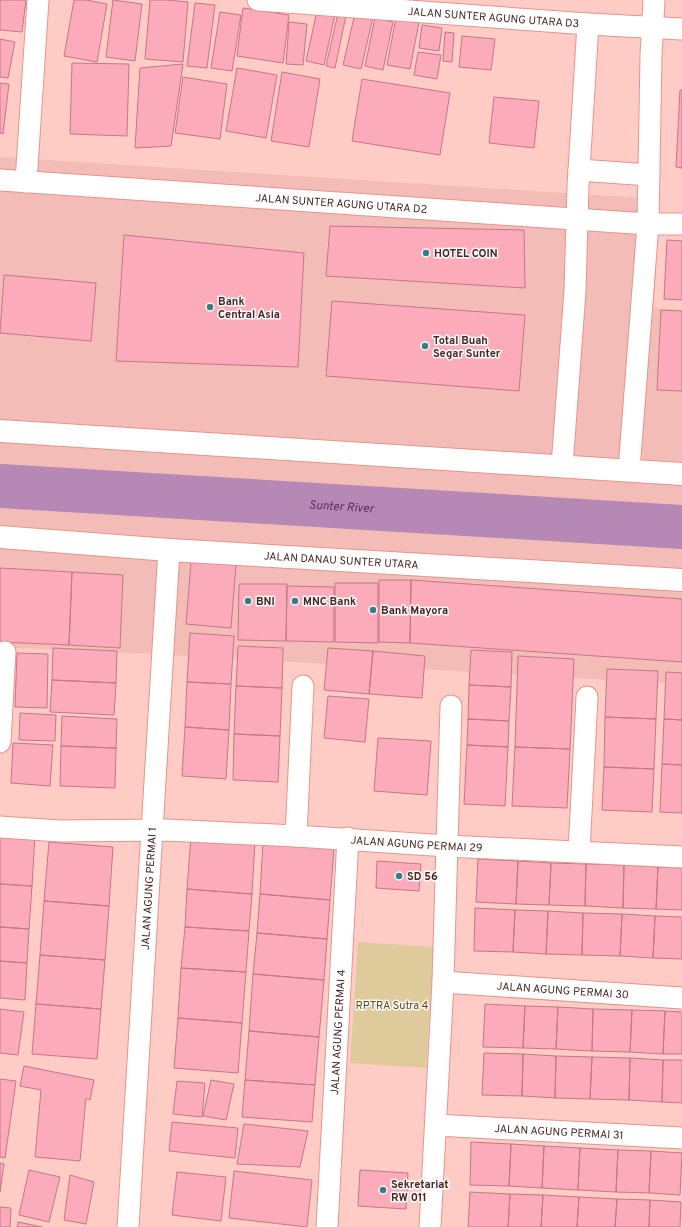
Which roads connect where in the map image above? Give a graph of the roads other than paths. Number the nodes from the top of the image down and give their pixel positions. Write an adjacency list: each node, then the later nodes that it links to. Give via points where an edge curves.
1 (38, 0): 10 (street)
2 (258, 0): 4 (street, JALAN SUNTER AGUNG UTARA D3)
3 (654, 0): 5 (street)
4 (588, 24): 5 (street, JALAN SUNTER AGUNG UTARA D3); 7 (street)
5 (652, 28): 6 (street, JALAN SUNTER AGUNG UTARA D3); 8 (street)
6 (682, 29)
7 (579, 170): 8 (street); 11 (street)
8 (649, 175): 12 (street)
9 (0, 180): 10 (street, JALAN SUNTER AGUNG UTARA D2)
10 (26, 182): 11 (street, JALAN SUNTER AGUNG UTARA D2)
11 (578, 219): 12 (street, JALAN SUNTER AGUNG UTARA D2); 15 (street)
12 (648, 224): 13 (street, JALAN SUNTER AGUNG UTARA D2); 16 (street)
13 (682, 224)
14 (0, 431): 15 (main road)
15 (562, 466): 16 (main road)
16 (629, 470): 17 (main road)
17 (682, 474)
18 (0, 537): 19 (main road, JALAN DANAU SUNTER UTARA)
19 (169, 550): 20 (main road, JALAN DANAU SUNTER UTARA); 28 (street, JALAN AGUNG PERMAI 1)
20 (682, 580)
21 (5, 652): 23 (street)
22 (303, 686): 29 (street)
23 (2, 693): 26 (street)
24 (587, 697): 32 (street)
25 (451, 706): 31 (street)
26 (0, 742)
27 (0, 827): 28 (street, JALAN AGUNG PERMAI 29, via 60,831)
28 (152, 830): 29 (street, JALAN AGUNG PERMAI 29); 38 (street, JALAN AGUNG PERMAI 1)
29 (296, 836): 30 (street, JALAN AGUNG PERMAI 29)
30 (348, 838): 31 (street, JALAN AGUNG PERMAI 29); 39 (street, JALAN AGUNG PERMAI 4)
31 (447, 846): 32 (street, JALAN AGUNG PERMAI 29); 34 (street)
32 (579, 852): 33 (street, JALAN AGUNG PERMAI 29)
33 (682, 857)
34 (443, 982): 35 (street, JALAN AGUNG PERMAI 30); 36 (street)
35 (682, 998)
36 (436, 1125): 37 (street, JALAN AGUNG PERMAI 31); 40 (street)
37 (682, 1138)
38 (128, 1227)
39 (327, 1227)
40 (430, 1227)

